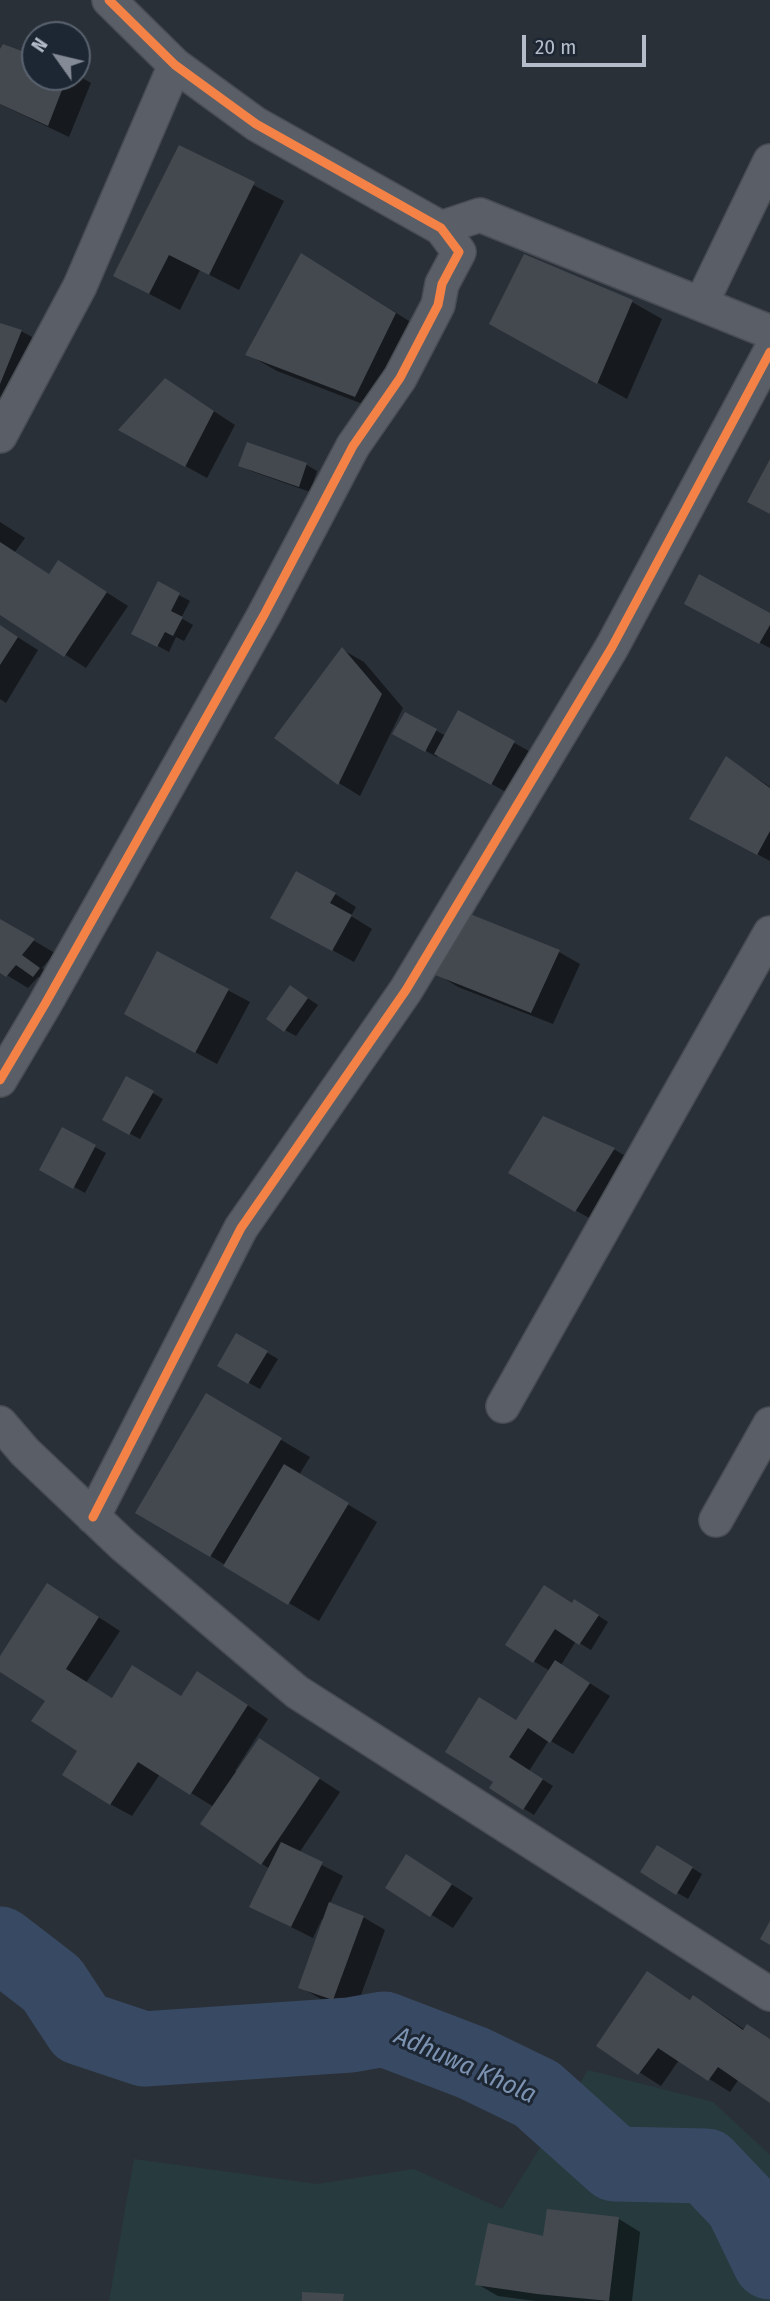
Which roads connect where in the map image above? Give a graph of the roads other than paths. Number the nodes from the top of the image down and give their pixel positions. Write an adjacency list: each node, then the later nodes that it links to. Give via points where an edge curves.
1 (109, 0): 2 (street)
2 (175, 65): 4 (street, via 256,124); 8 (street, via 80,286)
3 (770, 161): 5 (street)
4 (441, 228): 5 (street, via 480,215); 10 (street, via 459,252 442,284 438,305 406,366 353,446 264,615)
5 (701, 304): 6 (street)
6 (770, 332)
7 (770, 352): 14 (street, via 612,647 420,966 241,1228)
8 (0, 436)
9 (770, 933): 11 (street)
10 (0, 1080)
11 (503, 1406)
12 (0, 1423): 14 (street)
13 (770, 1424): 15 (street)
14 (93, 1517): 16 (street, via 297,1692)
15 (716, 1520)
16 (770, 1994)

